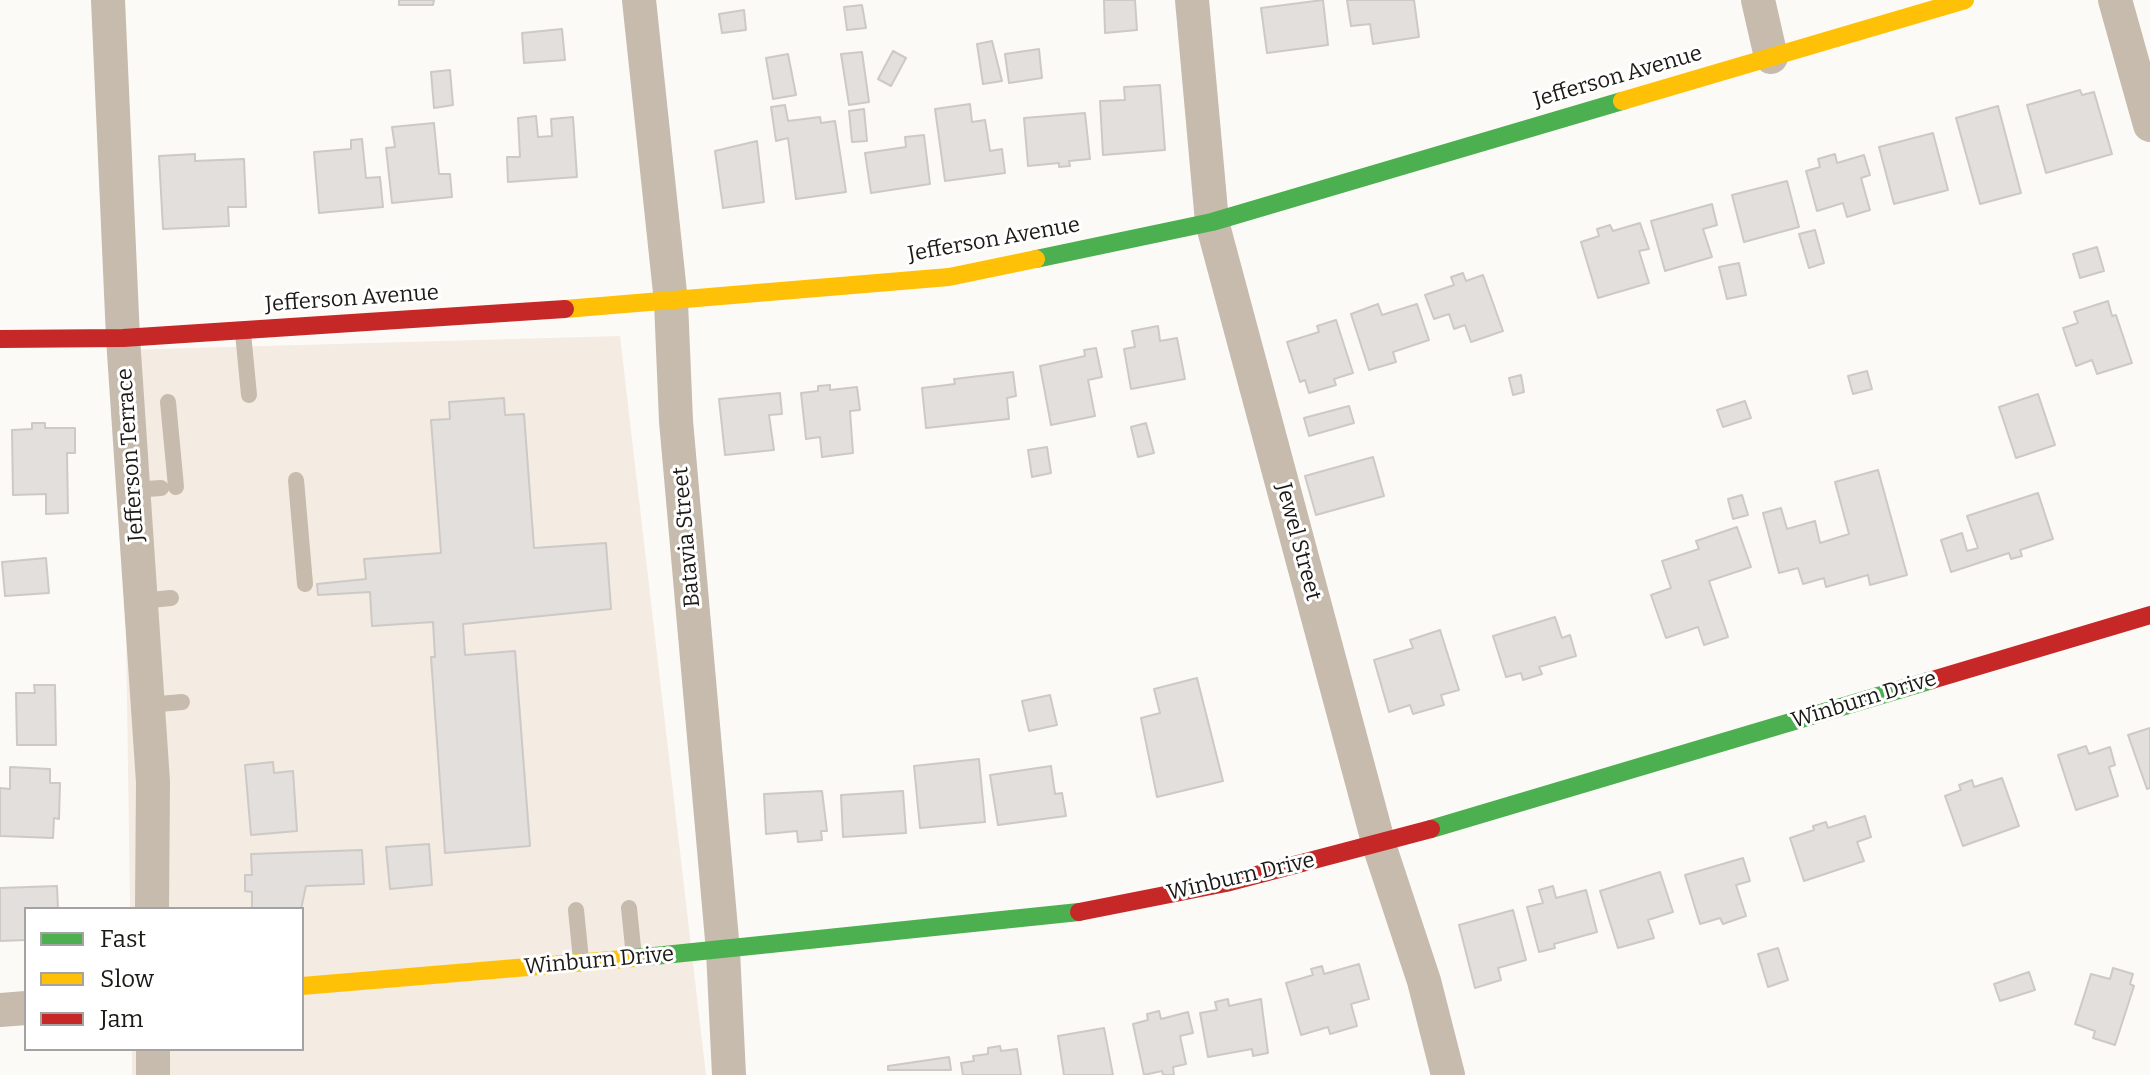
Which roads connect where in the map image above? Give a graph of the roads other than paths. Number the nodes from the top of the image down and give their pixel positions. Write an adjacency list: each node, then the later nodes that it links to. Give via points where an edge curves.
1 (108, 0): 12 (street, Jefferson Terrace)
2 (639, 0): 10 (street, Batavia Street)
3 (1192, 0): 9 (street, Jewel Street)
4 (1758, 0): 7 (street)
5 (1965, 0): 7 (street, Jefferson Avenue)
6 (2115, 0): 8 (street)
7 (1771, 57): 9 (street, Jefferson Avenue)
8 (2150, 125)
9 (1212, 222): 10 (street, Jefferson Avenue, via 949,277); 22 (street, Jewel Street)
10 (671, 302): 11 (street, Jefferson Avenue); 26 (street, Batavia Street, via 676,421)
11 (243, 330): 12 (street, Jefferson Avenue); 14 (lane)
12 (123, 338): 13 (street, Jefferson Avenue); 17 (street, Jefferson Terrace)
13 (0, 339)
14 (249, 395)
15 (168, 402): 17 (lane)
16 (296, 480): 18 (lane)
17 (157, 489): 21 (street, Jefferson Terrace)
18 (305, 584)
19 (2150, 615): 22 (street, Winburn Drive)
20 (182, 702): 21 (lane)
21 (148, 705): 23 (street, Jefferson Terrace)
22 (1379, 845): 26 (street, Winburn Drive, via 1226,883 1071,913); 35 (street, Jewel Street, via 1424,981)
23 (152, 907)
24 (629, 908): 27 (lane)
25 (576, 910): 28 (lane)
26 (723, 951): 27 (street, Winburn Drive); 34 (street, Batavia Street)
27 (634, 959): 28 (street, Winburn Drive)
28 (581, 963): 29 (street, Winburn Drive)
29 (304, 986)
30 (24, 1008): 31 (street)
31 (0, 1010)
32 (153, 1051): 33 (street)
33 (153, 1075)
34 (729, 1075)
35 (1448, 1075)

